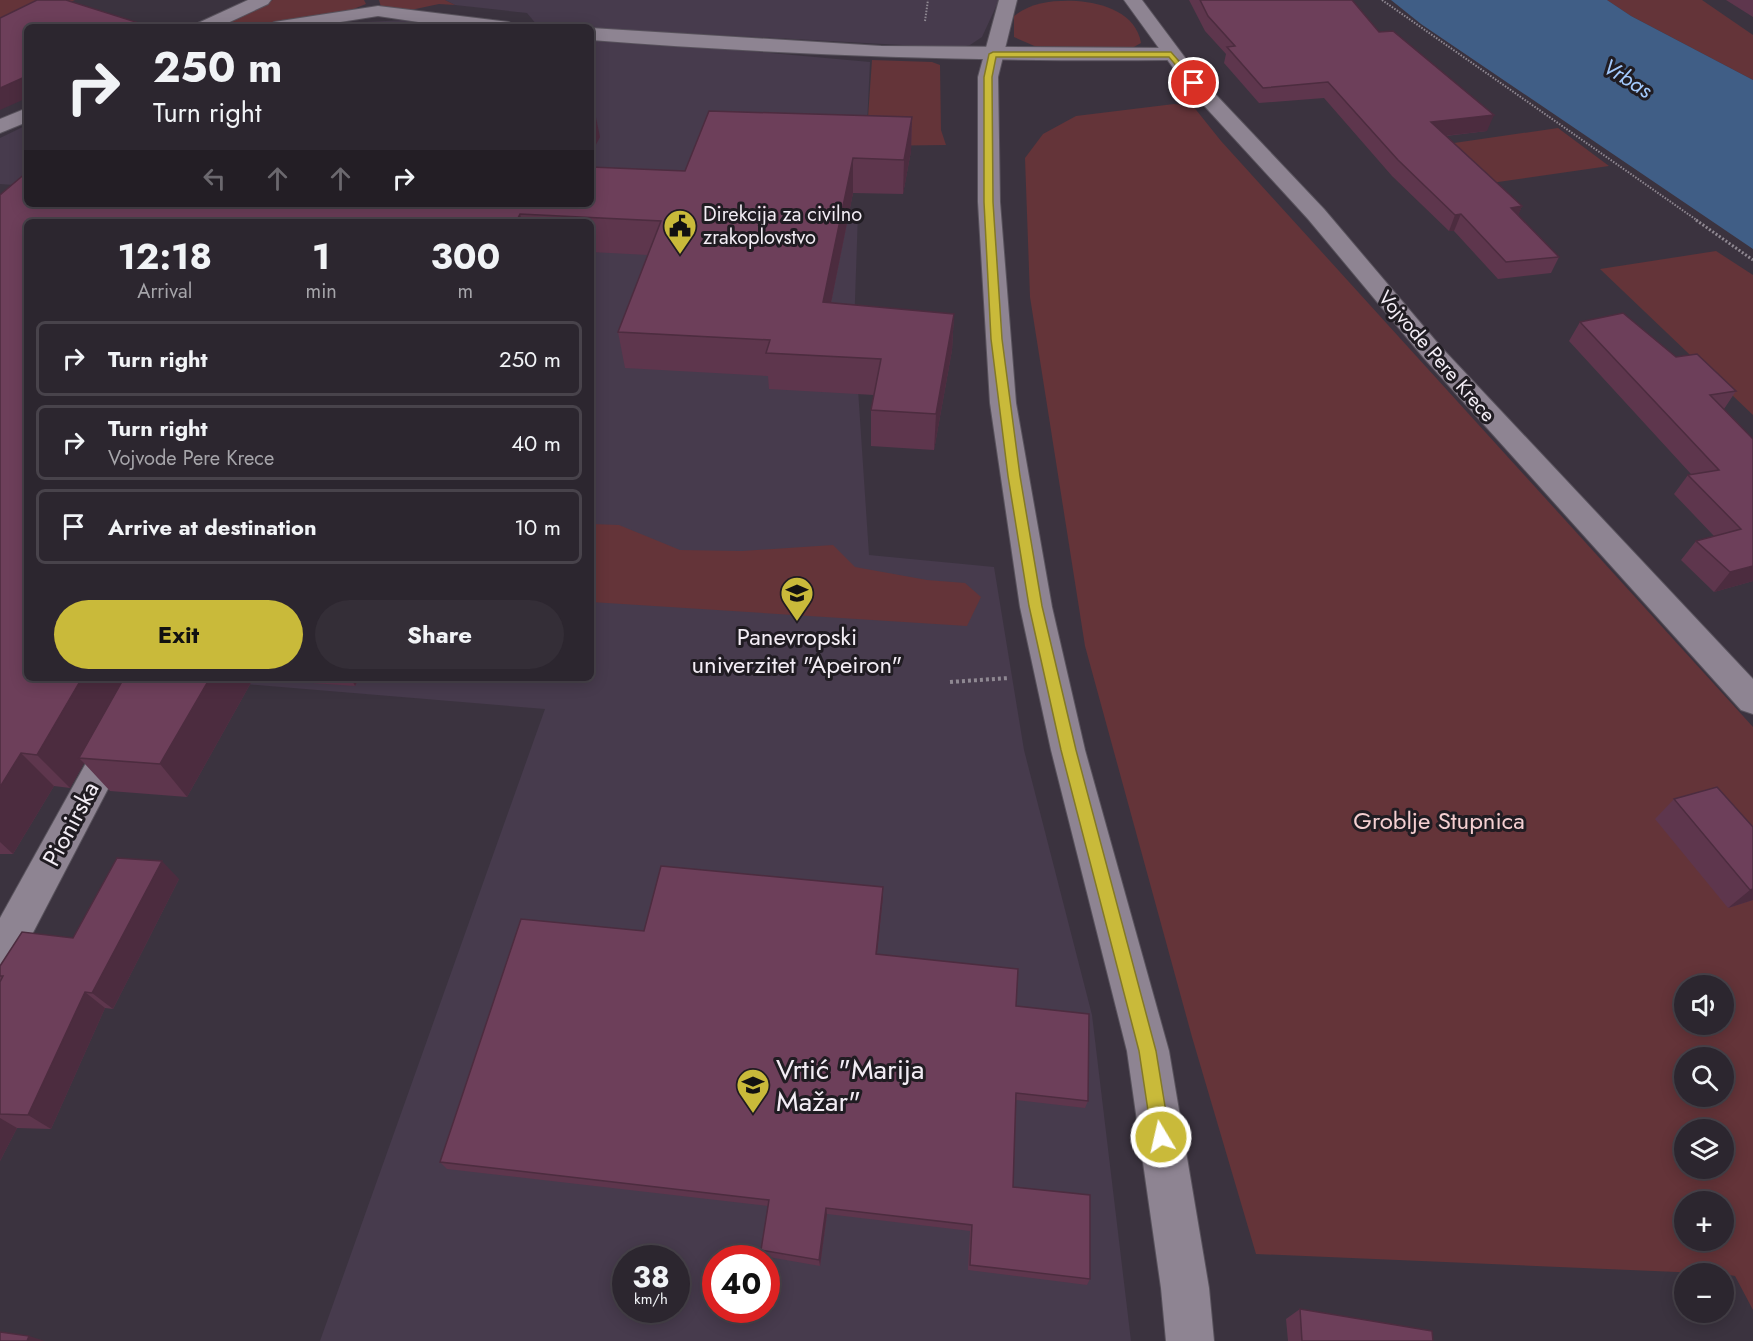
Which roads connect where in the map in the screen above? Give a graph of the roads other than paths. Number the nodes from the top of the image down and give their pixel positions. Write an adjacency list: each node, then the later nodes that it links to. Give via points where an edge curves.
1 (262, 0): 4 (street)
2 (1010, 1): 8 (street)
3 (1131, 1): 9 (street, Vojvode Pere Krece)
4 (210, 24)
5 (294, 24): 6 (street, via 378,11)
6 (478, 24)
7 (594, 34): 8 (street, via 725,44)
8 (993, 54): 9 (street); 15 (street, via 988,77 989,202 1006,424 1036,606 1068,750 1148,1051)
9 (1171, 54): 12 (street, Vojvode Pere Krece, via 1316,214 1432,352)
10 (24, 115): 11 (street)
11 (0, 127)
12 (1753, 701)
13 (136, 703): 14 (street, Pionirska)
14 (0, 956)
15 (1190, 1341)

